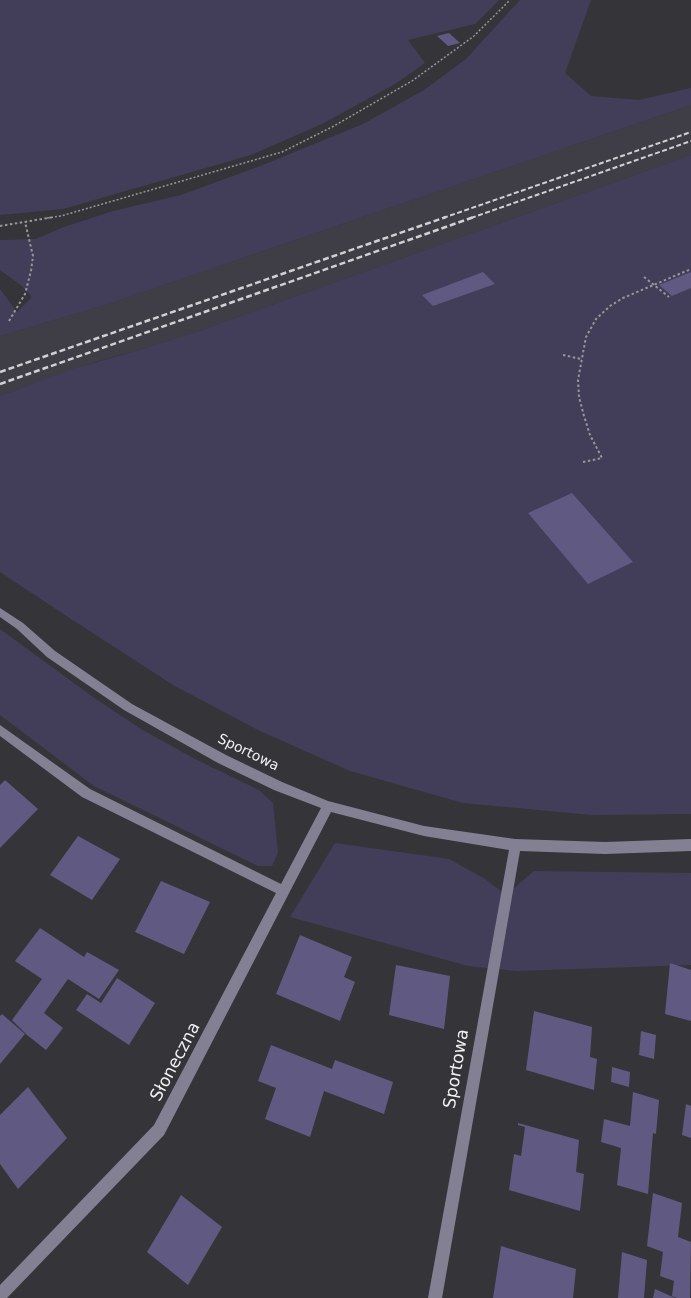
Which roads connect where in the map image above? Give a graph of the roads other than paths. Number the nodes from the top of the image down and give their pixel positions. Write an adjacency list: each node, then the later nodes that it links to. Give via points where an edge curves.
1 (0, 612): 3 (street, Sportowa, via 51,654 128,707 222,759)
2 (0, 730): 6 (street, via 86,793)
3 (328, 806): 5 (street, Sportowa, via 424,831); 6 (street, Słoneczna)
4 (691, 845): 5 (street, Sportowa, via 605,848)
5 (515, 846): 8 (street, Sportowa)
6 (284, 891): 7 (street, Słoneczna, via 159,1130)
7 (0, 1295)
8 (435, 1298)

